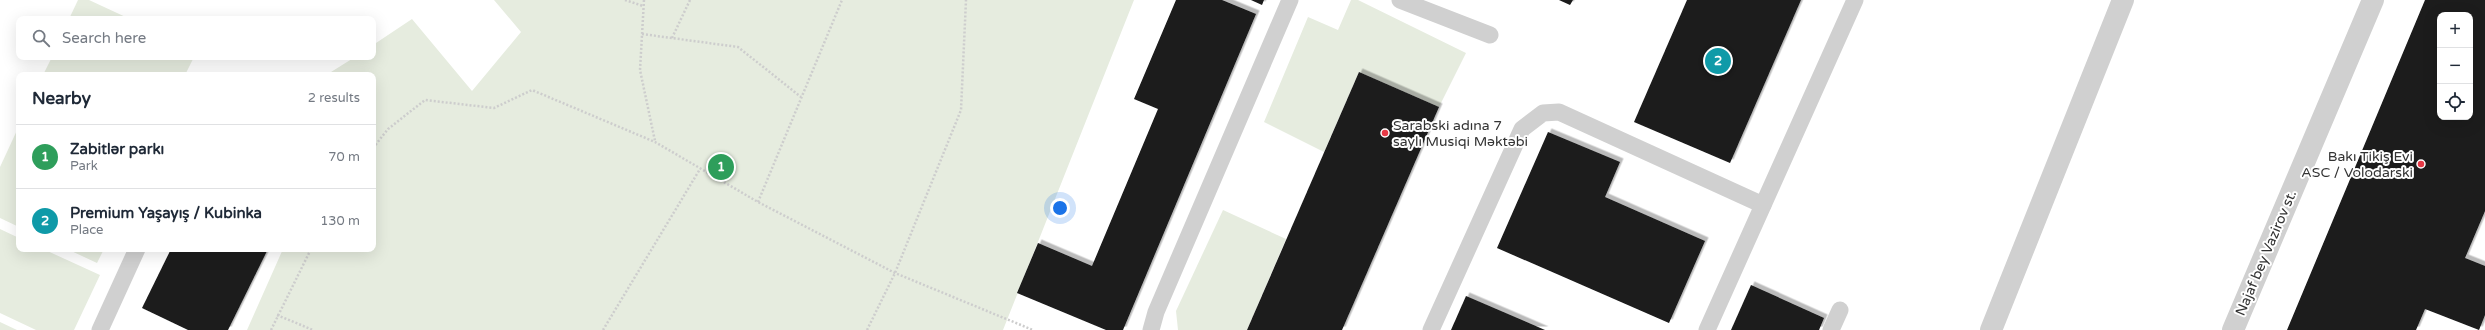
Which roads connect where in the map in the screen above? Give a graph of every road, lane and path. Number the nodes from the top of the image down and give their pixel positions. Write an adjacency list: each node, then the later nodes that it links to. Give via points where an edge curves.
1 (625, 0): 11 (path)
2 (644, 0): 11 (path)
3 (690, 0): 14 (path)
4 (842, 0): 15 (path)
5 (966, 0): 23 (path, via 962,110)
6 (1290, 0): 32 (lane, via 1156,312)
7 (1400, 0): 13 (lane)
8 (1855, 0): 20 (lane)
9 (2123, 0): 36 (street)
10 (2373, 0): 37 (street, Najaf bey Vazirov st.)
11 (643, 6): 12 (path)
12 (642, 34): 14 (path); 16 (path, via 640,70)
13 (1490, 35)
14 (672, 38): 15 (path, via 738,47)
15 (802, 97): 19 (path)
16 (655, 142): 17 (path, via 532,90 494,108 425,100 388,129); 18 (path)
17 (376, 144)
18 (700, 169): 19 (path); 29 (path)
19 (758, 202): 23 (path)
20 (1763, 205): 33 (lane, via 1559,112 1543,113 1522,129); 34 (lane)
21 (136, 252): 26 (lane)
22 (310, 252): 25 (path)
23 (895, 273): 30 (path); 31 (path)
24 (1840, 310): 35 (lane)
25 (277, 315): 27 (path); 28 (path)
26 (100, 330)
27 (271, 330)
28 (313, 330)
29 (603, 330)
30 (867, 330)
31 (1033, 330)
32 (1151, 330)
33 (1431, 330)
34 (1707, 330)
35 (1831, 330)
36 (1992, 330)
37 (2233, 330)

